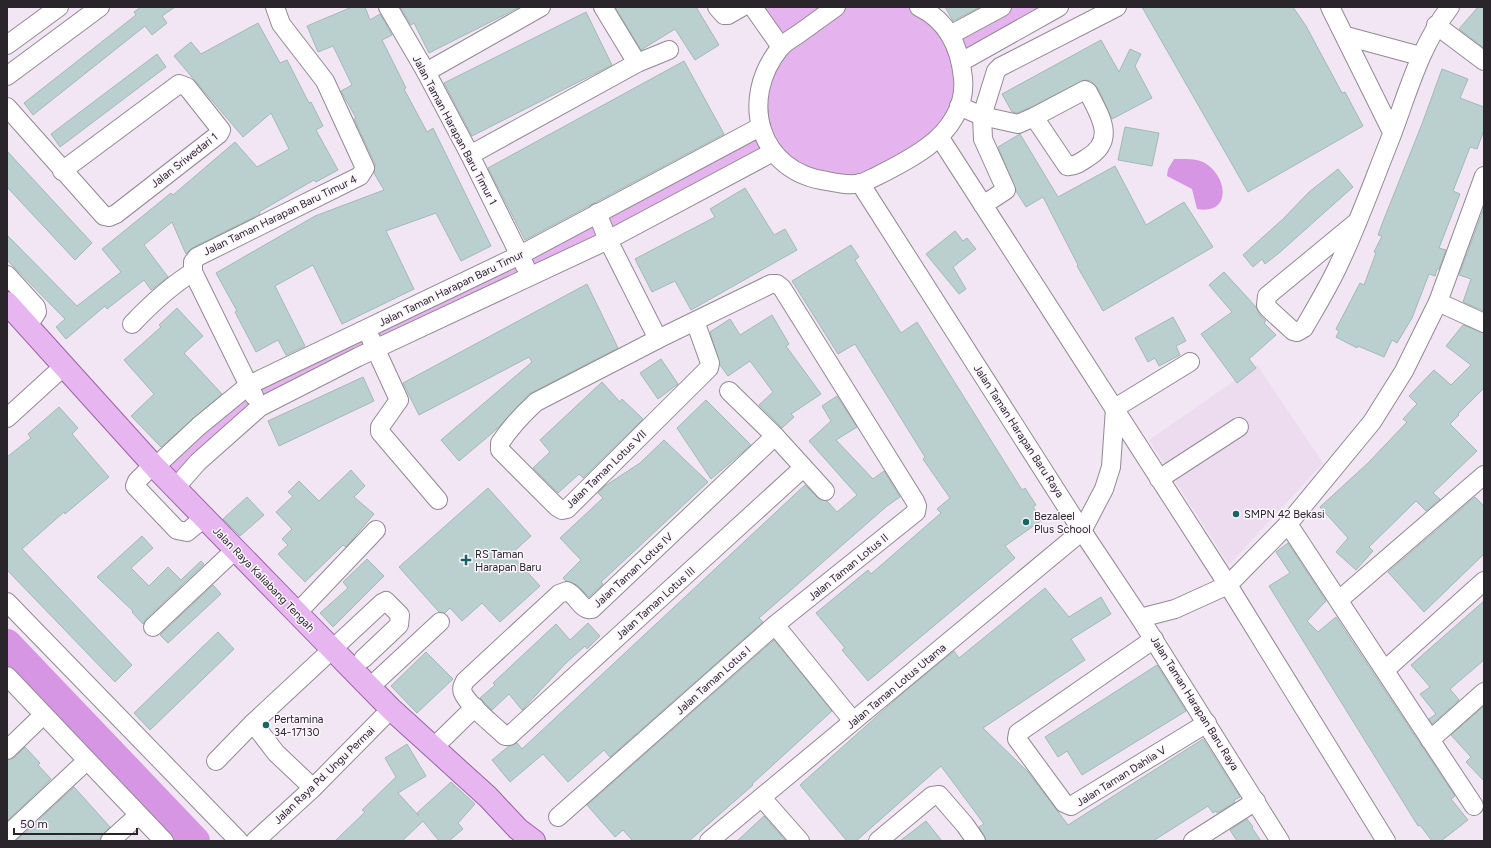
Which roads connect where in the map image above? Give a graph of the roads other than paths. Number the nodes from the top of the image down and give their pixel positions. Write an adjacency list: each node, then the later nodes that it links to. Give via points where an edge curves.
1 (59, 7): 20 (street)
2 (100, 7): 28 (street)
3 (275, 7): 46 (street, Jalan Taman Harapan Baru Timur 4, via 281,24 325,81 365,168 360,176 197,257 192,264)
4 (388, 7): 27 (street, Jalan Taman Harapan Baru Timur 1)
5 (541, 7): 27 (street)
6 (602, 7): 26 (street)
7 (717, 7): 8 (street, via 724,15)
8 (742, 7)
9 (753, 7): 21 (street)
10 (836, 7): 21 (street)
11 (919, 7): 18 (street, via 941,22)
12 (1002, 7): 18 (street)
13 (1059, 7): 25 (street)
14 (1330, 7): 19 (street)
15 (1450, 7): 17 (street)
16 (1106, 10): 31 (street, via 1000,67 994,76)
17 (1436, 25): 23 (street); 24 (street)
18 (950, 35): 25 (street)
19 (1346, 36): 23 (street); 34 (street)
20 (7, 45)
21 (781, 47): 33 (street, via 766,70 760,85)
22 (669, 50): 26 (street)
23 (1420, 56): 34 (street)
24 (1484, 61)
25 (961, 62): 29 (street, via 963,80)
26 (637, 63): 37 (street)
27 (426, 72): 37 (street, Jalan Taman Harapan Baru Timur 1)
28 (7, 76)
29 (959, 106): 31 (street); 35 (street, via 948,129)
30 (7, 108): 38 (street, Jalan Sriwedari 1)
31 (982, 116): 32 (street, via 1018,124); 41 (street, via 983,139 1006,190)
32 (1034, 117)
33 (760, 127): 36 (street); 42 (street, Jalan Taman Harapan Baru Timur)
34 (1392, 132): 43 (street)
35 (940, 138): 40 (street, via 906,163); 41 (street)
36 (773, 152): 40 (street, via 789,167 814,180); 44 (street, Jalan Taman Harapan Baru Timur)
37 (470, 156): 45 (street, Jalan Taman Harapan Baru Timur 1)
38 (62, 171): 38 (street, Jalan Sriwedari 1, via 104,216 109,217 221,130 187,86 179,84)
39 (1484, 176): 49 (street)
40 (860, 183): 78 (street, Jalan Taman Harapan Baru Raya)
41 (983, 205): 63 (street)
42 (597, 213): 44 (street); 45 (street, Jalan Taman Harapan Baru Timur)
43 (1358, 221): 43 (street, via 1339,265 1304,328 1294,331 1268,308 1267,296)
44 (608, 240): 48 (street, Jalan Taman Harapan Baru Timur); 56 (street)
45 (520, 255): 48 (street, Jalan Taman Harapan Baru Timur 1); 55 (street, Jalan Taman Harapan Baru Timur)
46 (193, 272): 52 (street, via 153,302); 60 (street)
47 (7, 275): 54 (street, via 36,307 37,312)
48 (529, 276): 57 (street, Jalan Taman Harapan Baru Timur)
49 (1438, 302): 53 (street); 76 (street, via 1404,371 1372,422)
50 (7, 303): 54 (main road, Jalan Raya Kaliabang Tengah)
51 (695, 321): 56 (street, Jalan Taman Lotus VII); 56 (street, Jalan Taman Lotus VII, via 710,368 567,509 562,510 500,450 500,443 536,402); 74 (street, Jalan Taman Lotus VII, via 771,284 777,284 782,288)
52 (132, 324)
53 (1484, 324)
54 (28, 326): 59 (main road, Jalan Raya Kaliabang Tengah)
55 (366, 328): 57 (street); 60 (street, Jalan Taman Harapan Baru Timur)
56 (658, 339)
57 (376, 350): 62 (street, Jalan Taman Harapan Baru Timur); 73 (street, via 399,400 380,427 380,432)
58 (1190, 362): 63 (street)
59 (64, 366): 64 (street); 67 (main road, Jalan Raya Kaliabang Tengah)
60 (249, 385): 62 (street); 67 (street, Jalan Taman Harapan Baru Timur)
61 (730, 391): 66 (street)
62 (260, 407): 71 (street, Jalan Taman Harapan Baru Timur, via 198,462)
63 (1115, 408): 70 (street); 78 (street, via 1111,467 1104,490)
64 (7, 418)
65 (1239, 427): 70 (street)
66 (775, 436): 68 (street); 97 (street, Jalan Taman Lotus IV, via 592,609 585,608 566,591 559,594 464,680 463,693)
67 (154, 466): 71 (main road, Jalan Raya Kaliabang Tengah); 75 (street, Jalan Taman Harapan Baru Timur, via 135,486 177,530 188,532)
68 (803, 468): 72 (street); 97 (street, Jalan Taman Lotus III, via 509,736 505,736)
69 (1484, 475): 82 (street)
70 (1159, 479): 81 (street)
71 (176, 487): 75 (main road, Jalan Raya Kaliabang Tengah)
72 (825, 491)
73 (438, 500)
74 (917, 506): 87 (street, Jalan Taman Lotus II, via 916,512)
75 (205, 517): 79 (main road, Jalan Raya Kaliabang Tengah)
76 (1288, 524): 81 (street); 82 (street)
77 (376, 530): 84 (street)
78 (1082, 531): 85 (street, Jalan Taman Harapan Baru Raya); 99 (street, Jalan Taman Lotus Utama)
79 (236, 549): 84 (main road, Jalan Raya Kaliabang Tengah); 88 (street)
80 (1484, 581): 92 (street)
81 (1228, 585): 85 (street, via 1175,609); 127 (street)
82 (1339, 600): 92 (street)
83 (7, 602): 118 (street)
84 (297, 613): 90 (main road, Jalan Raya Kaliabang Tengah)
85 (1140, 618): 89 (street, Jalan Taman Harapan Baru Raya)
86 (440, 622): 94 (street)
87 (775, 625): 99 (street); 112 (street, Jalan Taman Lotus I)
88 (152, 627)
89 (1154, 639): 101 (street, Jalan Taman Harapan Baru Raya); 101 (street, Jalan Taman Dahlia V, via 1018,733 1017,739 1064,803 1071,806)
90 (334, 650): 91 (street, via 386,601 400,616 399,625); 94 (main road, Jalan Raya Kaliabang Tengah); 102 (street)
91 (363, 659)
92 (1385, 670): 103 (street)
93 (7, 676): 117 (street)
94 (370, 687): 98 (main road, Jalan Raya Kaliabang Tengah)
95 (7, 691): 100 (street)
96 (1484, 692): 103 (street)
97 (475, 707): 104 (street)
98 (391, 709): 104 (main road, Jalan Raya Kaliabang Tengah); 108 (street, Jalan Raya Pd. Ungu Permai)
99 (854, 721): 109 (street, Jalan Taman Lotus Utama)
100 (36, 722): 105 (street); 107 (street)
101 (1207, 722): 110 (street, Jalan Taman Harapan Baru Raya)
102 (253, 723): 106 (street); 108 (street, via 276,753)
103 (1430, 740): 111 (street)
104 (433, 748): 120 (main road, Jalan Raya Kaliabang Tengah, via 488,797 518,829)
105 (7, 750)
106 (216, 761)
107 (80, 768): 113 (street); 114 (street)
108 (313, 788): 119 (street, Jalan Raya Pd. Ungu Permai)
109 (762, 798): 121 (street, Jalan Taman Lotus Utama); 122 (street)
110 (1256, 800): 125 (street); 126 (street, Jalan Taman Harapan Baru Raya)
111 (1480, 805)
112 (558, 818)
113 (132, 822): 115 (street); 116 (street)
114 (7, 835)
115 (110, 841)
116 (150, 841)
117 (164, 841)
118 (239, 841)
119 (255, 841)
120 (534, 841)
121 (709, 841)
122 (800, 841)
123 (878, 841): 124 (street, via 932,796 939,795)
124 (976, 841)
125 (1193, 841)
126 (1280, 841)
127 (1386, 841)

